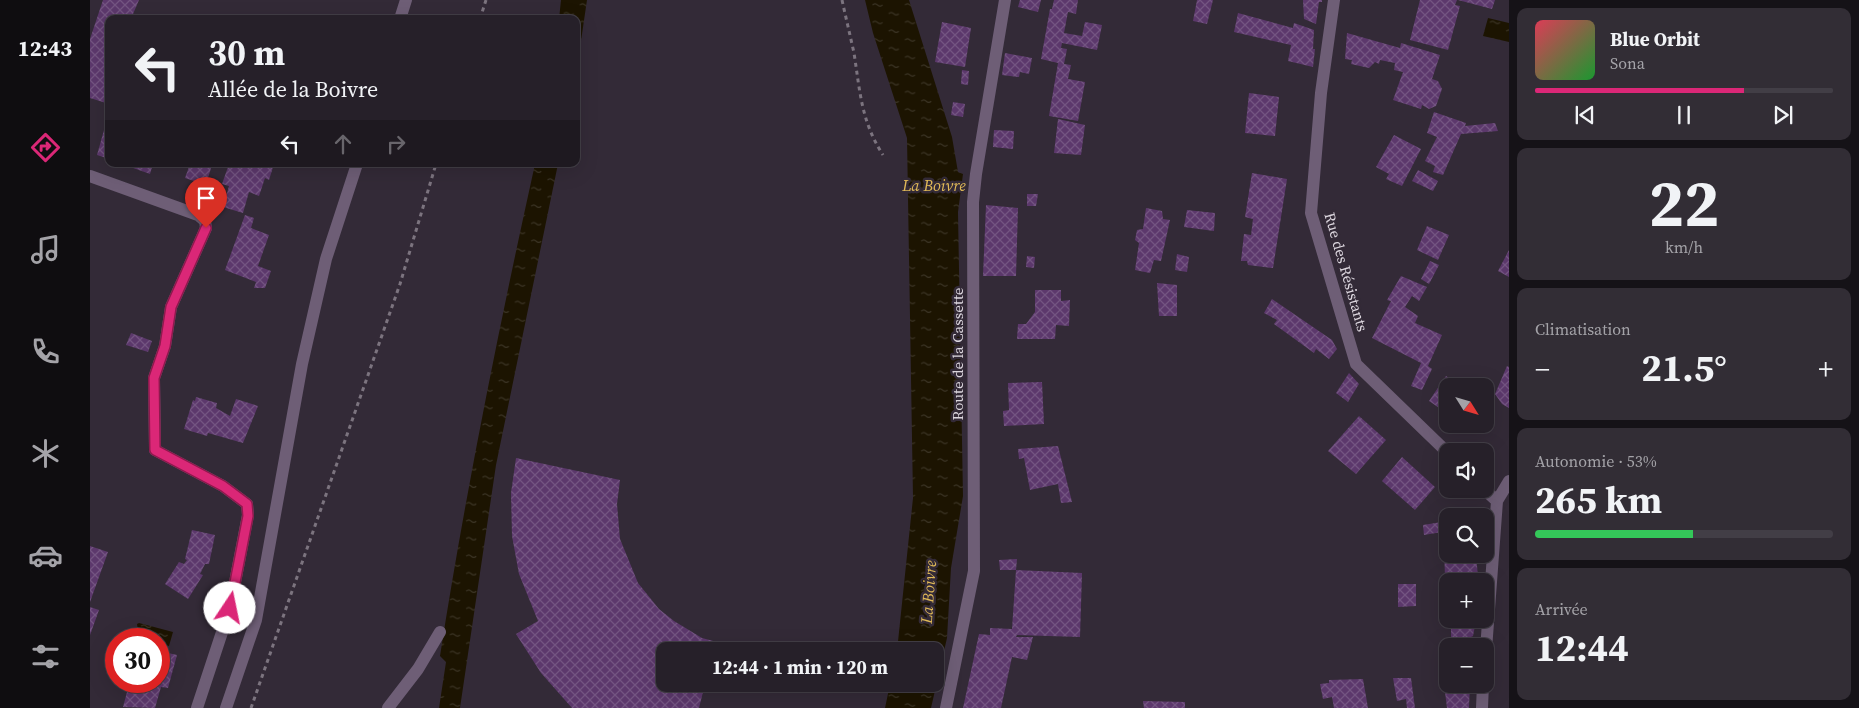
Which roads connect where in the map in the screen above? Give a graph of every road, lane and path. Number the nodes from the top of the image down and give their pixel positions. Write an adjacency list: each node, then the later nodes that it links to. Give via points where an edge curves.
1 (406, 0): 6 (street)
2 (486, 0): 7 (path)
3 (842, 0): 8 (path, via 854,53 860,102 871,137)
4 (1005, 0): 23 (street, Route de la Cassette, via 973,202 974,571)
5 (1334, 0): 12 (street, Rue des Résistants, via 1321,93 1311,213 1356,364)
6 (401, 15)
7 (481, 15)
8 (883, 155)
9 (355, 167): 20 (street, via 326,259 302,364 256,620)
10 (435, 167): 21 (path, via 400,284)
11 (90, 176): 19 (street, via 198,215 205,221 206,228 171,307 165,346 154,378 155,450 223,486 247,504 248,510 230,608)
12 (1439, 444)
13 (1509, 481): 15 (street)
14 (1493, 498): 15 (street)
15 (1496, 501): 17 (street)
16 (440, 632): 22 (street, via 418,669)
17 (1487, 638)
18 (1483, 693): 24 (street)
19 (197, 708)
20 (226, 708)
21 (251, 708)
22 (388, 708)
23 (946, 708)
24 (1482, 708)

